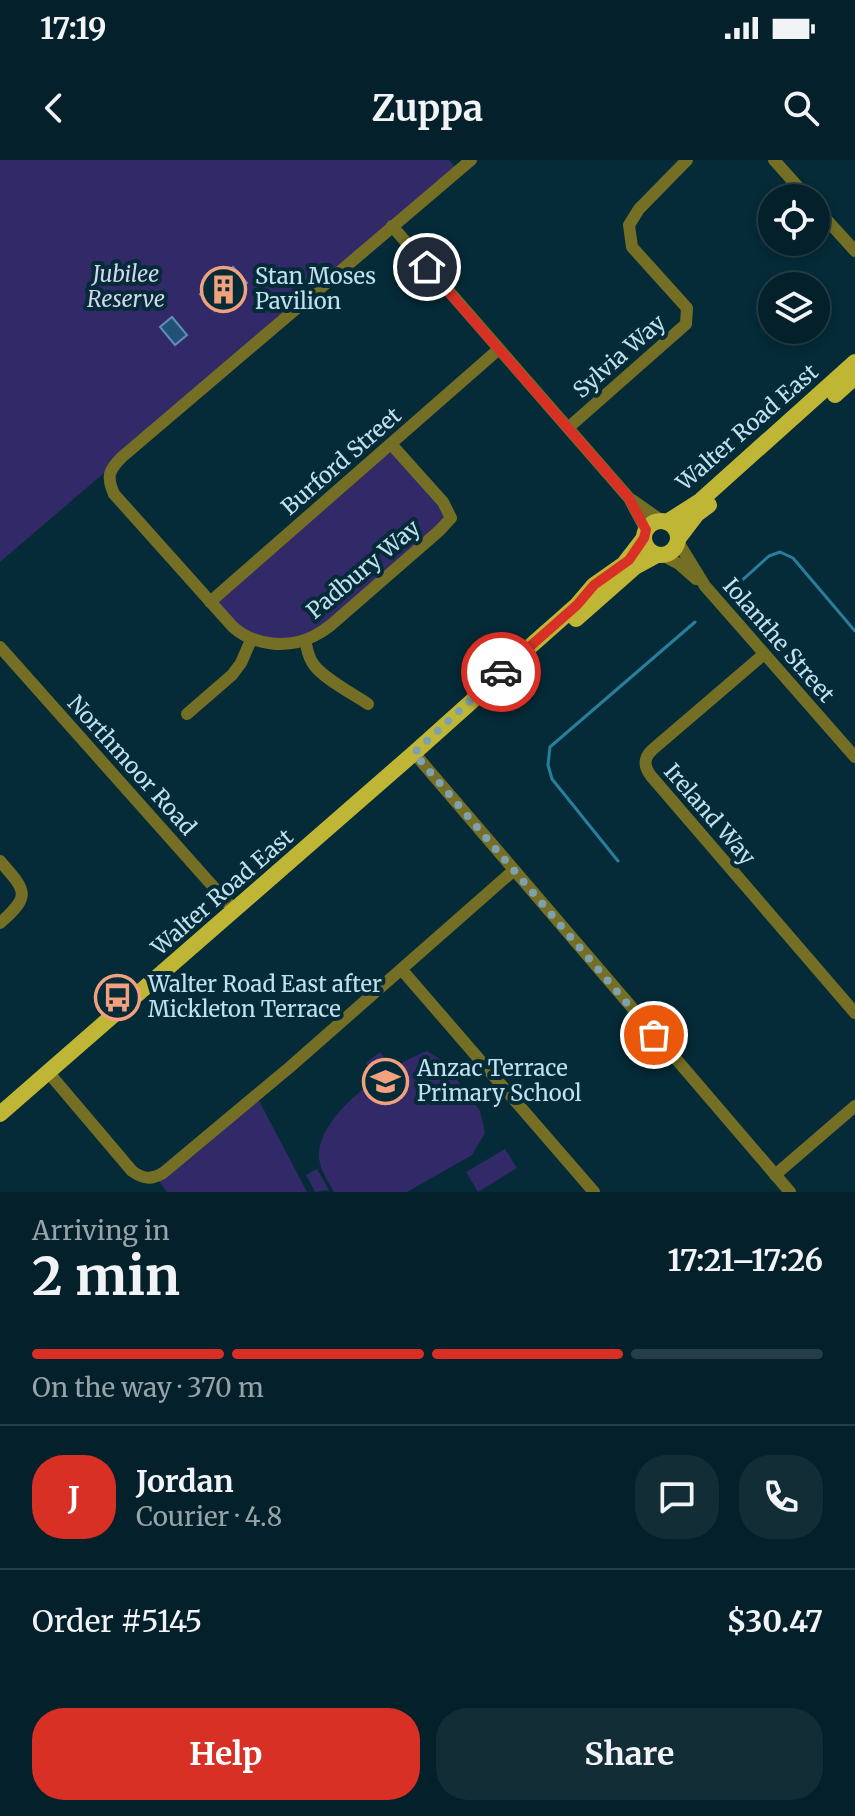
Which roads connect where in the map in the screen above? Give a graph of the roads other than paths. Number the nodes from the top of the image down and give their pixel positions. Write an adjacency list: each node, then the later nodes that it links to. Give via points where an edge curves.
1 (471, 160): 4 (street)
2 (687, 160): 12 (street, Sylvia Way, via 629,225 632,247 687,308 686,324)
3 (774, 160): 5 (street)
4 (453, 165): 7 (street)
5 (795, 184)
6 (830, 223): 8 (street)
7 (392, 226): 9 (street); 20 (street, via 110,471 114,494)
8 (855, 251)
9 (499, 349): 12 (street); 13 (street, Burford Street)
10 (855, 362): 15 (main road, Walter Road East, via 700,501)
11 (855, 377): 17 (main road, Walter Road East, via 697,514)
12 (568, 428): 14 (street)
13 (391, 444): 20 (street, Burford Street); 22 (street, Padbury Way, via 451,518 331,625)
14 (629, 498): 15 (street); 16 (street)
15 (664, 522): 16 (main road, via 652,523); 17 (main road, via 676,530)
16 (645, 534): 18 (main road, via 647,549); 25 (main road, Walter Road East, via 629,560 594,585)
17 (678, 540): 18 (main road, via 671,551); 19 (street, Iolanthe Street)
18 (659, 555): 19 (street, Iolanthe Street); 25 (main road, Walter Road East, via 635,567 496,689)
19 (705, 586): 24 (street, Iolanthe Street)
20 (210, 602): 21 (street)
21 (251, 640): 22 (street, Padbury Way); 27 (street, via 232,675)
22 (305, 640): 26 (street, via 314,665)
23 (0, 647): 32 (street, Northmoor Road)
24 (764, 654): 29 (street, Iolanthe Street); 35 (street, Ireland Way, via 652,750 645,764)
25 (471, 702): 28 (main road, Walter Road East)
26 (368, 704)
27 (187, 714)
28 (414, 753): 31 (street); 32 (main road, Walter Road East)
29 (855, 757)
30 (0, 861): 33 (street, via 22,890 18,907)
31 (513, 871): 34 (street); 39 (street)
32 (234, 910): 36 (main road, Walter Road East)
33 (0, 923)
34 (402, 970): 36 (street, via 156,1177 132,1171); 40 (street)
35 (855, 1013)
36 (48, 1072): 38 (main road, Walter Road East)
37 (855, 1106): 39 (street)
38 (0, 1114)
39 (775, 1175): 41 (street)
40 (594, 1192)
41 (790, 1192)

